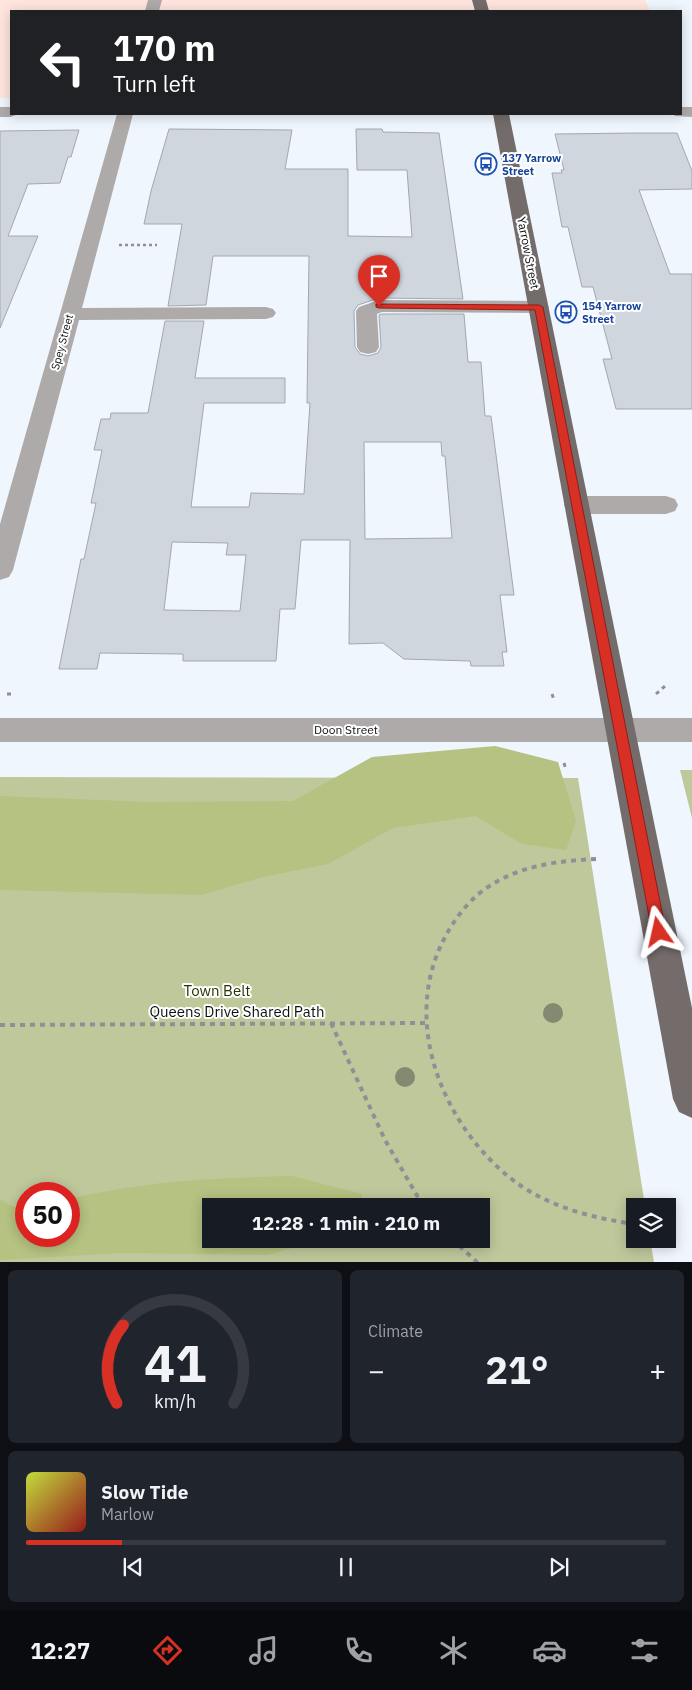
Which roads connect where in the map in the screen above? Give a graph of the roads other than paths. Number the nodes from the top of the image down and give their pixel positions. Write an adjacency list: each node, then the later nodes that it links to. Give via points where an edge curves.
1 (125, 115): 5 (street, Spey Street)
2 (501, 115): 3 (main road, Yarrow Street)
3 (539, 307): 6 (street, via 379,306 366,311); 8 (main road, Yarrow Street)
4 (266, 313): 5 (street)
5 (70, 314): 9 (street, Spey Street)
6 (368, 347)
7 (666, 505): 8 (street)
8 (576, 506): 11 (main road, Yarrow Street)
9 (0, 570)
10 (0, 730): 11 (street, Doon Street)
11 (619, 730): 12 (street, Doon Street); 13 (main road, Yarrow Street)
12 (692, 730)
13 (692, 1099)

